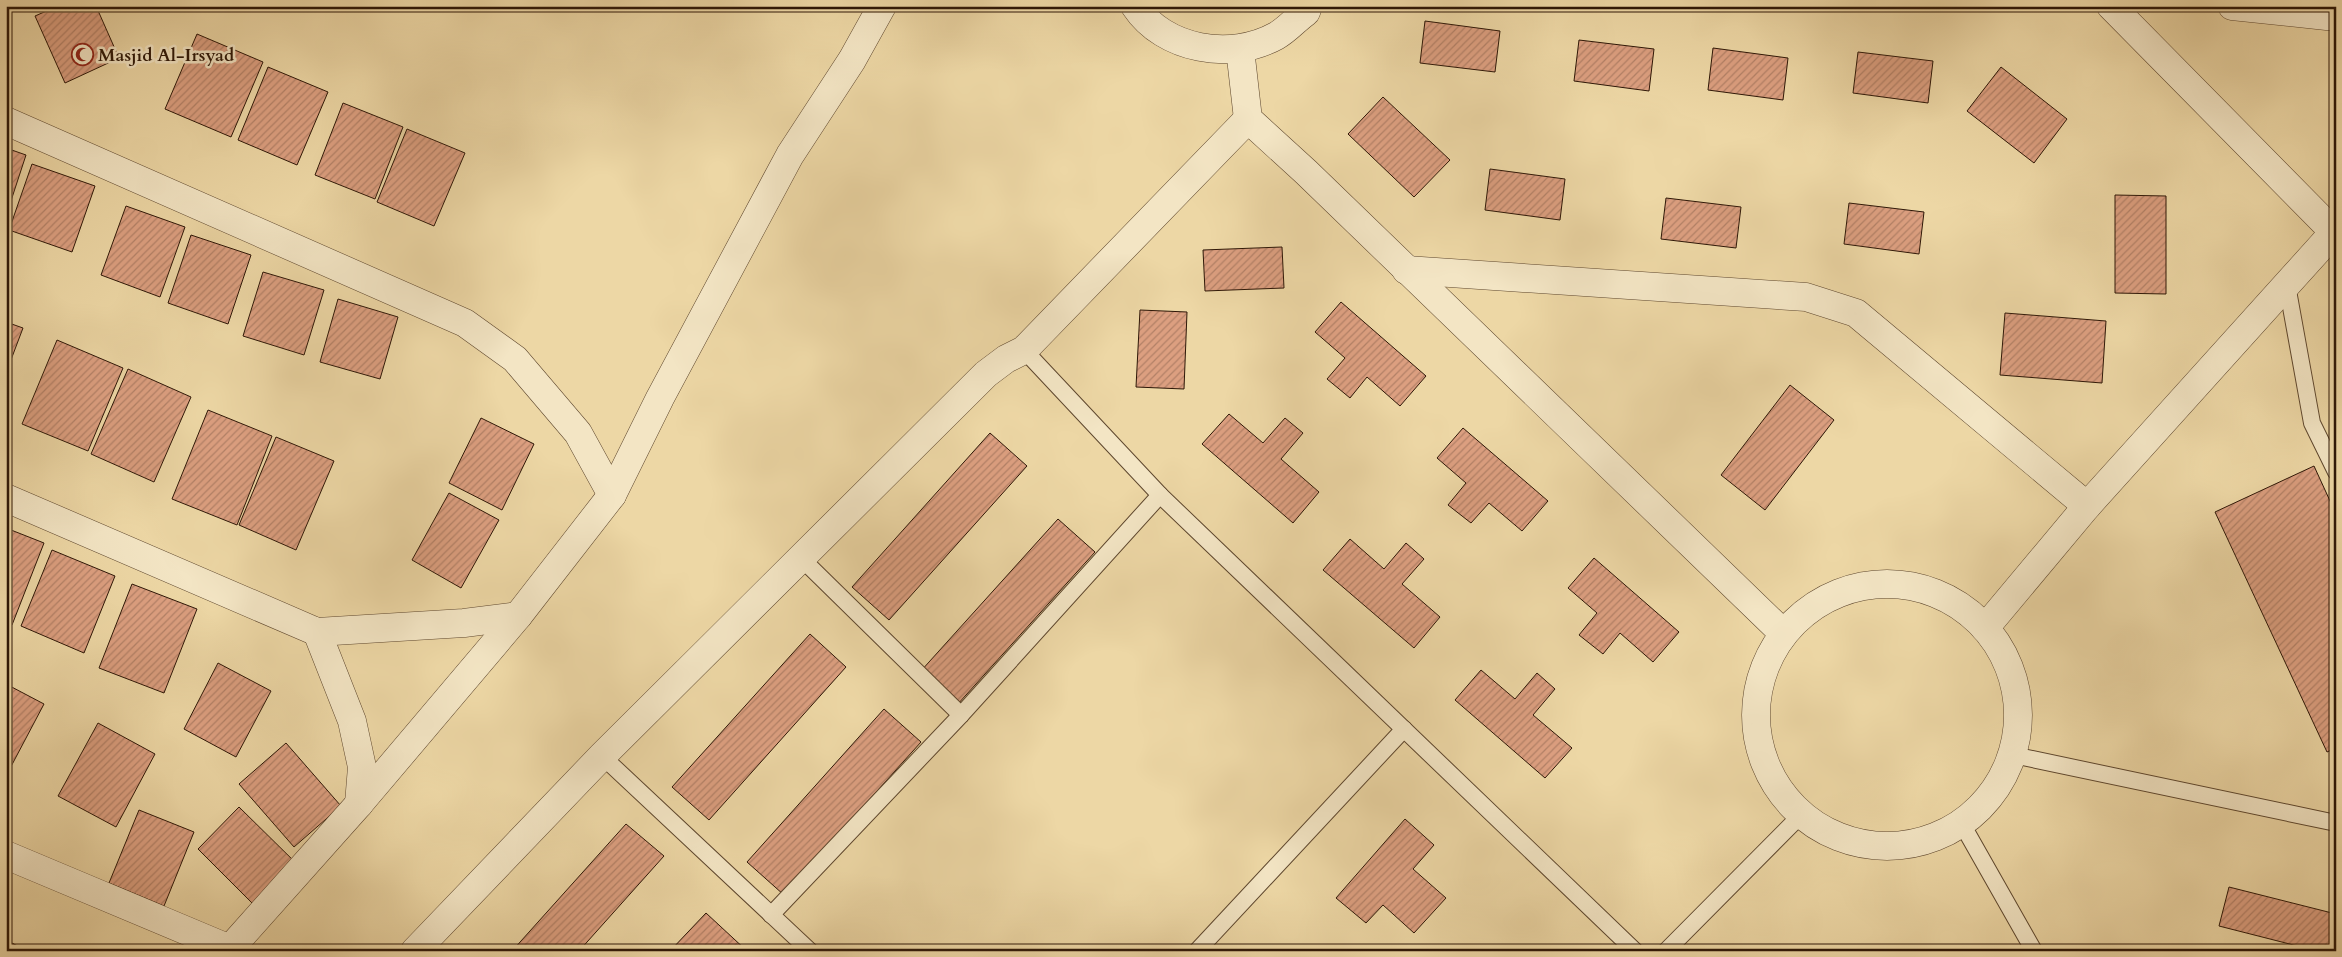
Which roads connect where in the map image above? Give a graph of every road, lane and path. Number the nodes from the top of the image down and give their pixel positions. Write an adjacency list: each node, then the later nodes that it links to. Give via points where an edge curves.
1 (882, 6): 15 (street, via 852,60 790,155)
2 (1135, 6): 7 (street, via 1143,18 1177,41 1200,48)
3 (1308, 6): 7 (street, via 1306,12 1276,36)
4 (2111, 6): 10 (street)
5 (2232, 6): 6 (street)
6 (2336, 17)
7 (1240, 49): 8 (street)
8 (1248, 119): 11 (street); 13 (street)
9 (6, 121): 15 (street, via 465,323 515,359 553,403 578,433)
10 (2335, 232): 12 (street)
11 (1406, 270): 18 (street, via 1806,297 1856,313); 23 (street)
12 (2287, 285): 14 (lane, via 2312,423); 18 (street)
13 (1024, 350): 16 (lane); 19 (street, via 986,374)
14 (2336, 472)
15 (612, 495): 20 (street)
16 (1160, 495): 24 (lane); 25 (lane)
17 (6, 498): 22 (street)
18 (2087, 506): 21 (street)
19 (801, 558): 24 (lane); 27 (street)
20 (518, 616): 22 (street, via 464,623); 28 (street)
21 (1985, 628): 23 (street, via 1956,603 1921,588 1883,584 1845,590 1811,607); 26 (street, via 2009,666 2019,711)
22 (317, 632): 28 (street, via 352,721 362,766)
23 (1783, 634): 29 (street, via 1764,668 1755,707 1759,747 1775,784)
24 (961, 715): 33 (lane)
25 (1404, 729): 37 (lane); 38 (lane)
26 (2013, 755): 30 (lane); 31 (street, via 1994,794)
27 (602, 756): 33 (lane); 35 (street)
28 (360, 804): 34 (street)
29 (1801, 815): 31 (street, via 1838,838 1880,847 1923,842); 39 (lane)
30 (2336, 823)
31 (1962, 824): 40 (lane)
32 (6, 855): 34 (street)
33 (771, 915): 36 (lane)
34 (229, 950)
35 (418, 950)
36 (810, 951)
37 (1197, 951)
38 (1636, 951)
39 (1666, 951)
40 (2034, 951)

